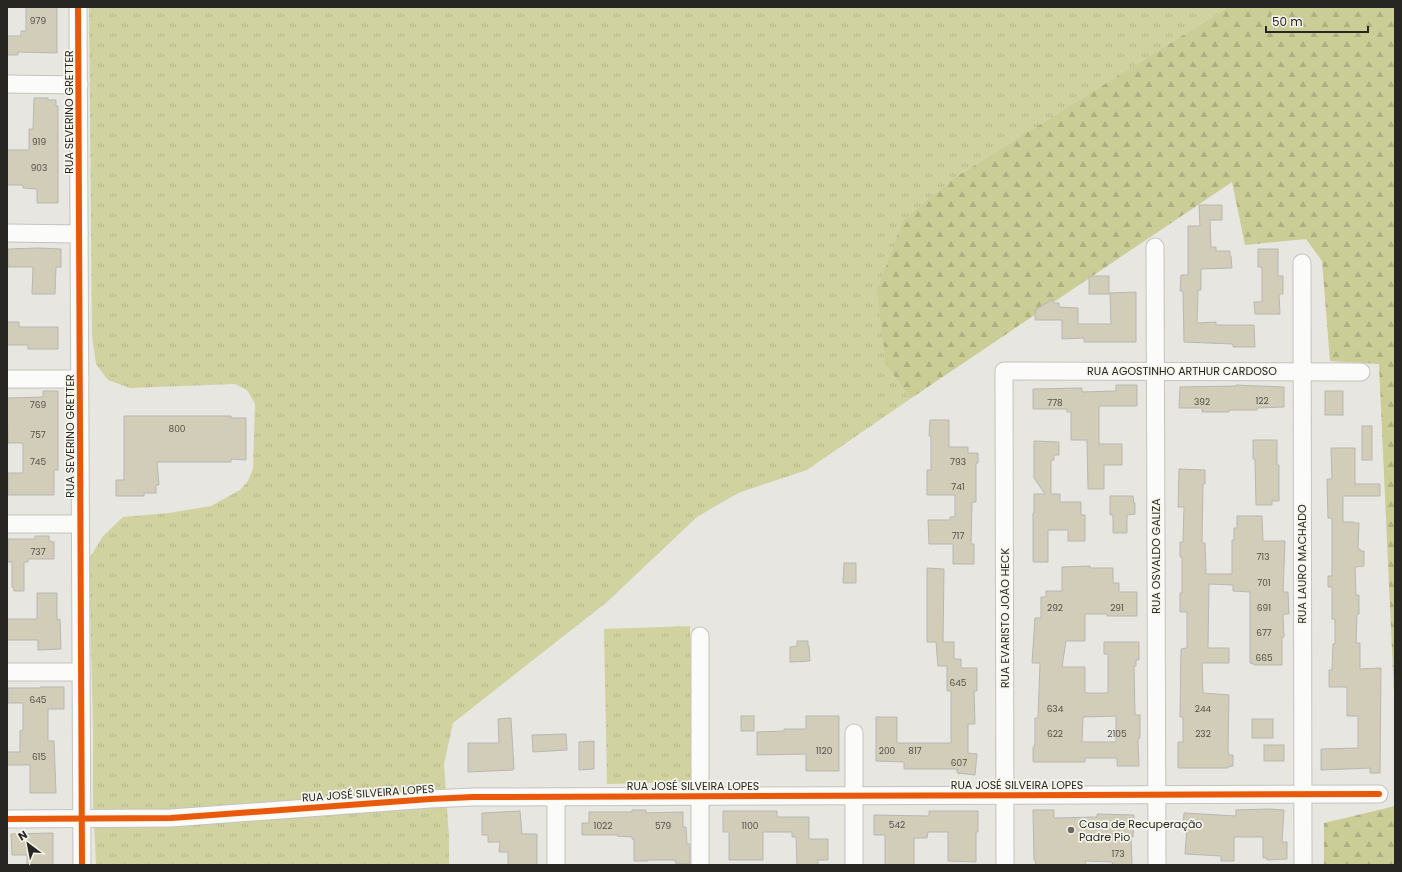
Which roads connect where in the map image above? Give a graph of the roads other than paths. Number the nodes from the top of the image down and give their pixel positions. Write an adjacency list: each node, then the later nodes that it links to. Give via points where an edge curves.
1 (78, 7): 3 (street, RUA SEVERINO GRETTER)
2 (7, 84): 3 (street)
3 (79, 85): 5 (street, RUA SEVERINO GRETTER)
4 (7, 233): 5 (street)
5 (79, 234): 13 (street, RUA SEVERINO GRETTER)
6 (1155, 247): 9 (street, RUA OSVALDO GALIZA)
7 (1302, 263): 10 (street, RUA LAURO MACHADO)
8 (1004, 371): 9 (street, RUA AGOSTINHO ARTHUR CARDOSO); 25 (street, RUA EVARISTO JOÃO HECK)
9 (1156, 371): 10 (street, RUA AGOSTINHO ARTHUR CARDOSO); 22 (street, RUA OSVALDO GALIZA)
10 (1302, 372): 11 (street, RUA AGOSTINHO ARTHUR CARDOSO); 20 (street, RUA LAURO MACHADO)
11 (1361, 372)
12 (7, 379): 13 (street)
13 (80, 379): 15 (street, RUA SEVERINO GRETTER)
14 (7, 524): 15 (street)
15 (80, 524): 18 (street, RUA SEVERINO GRETTER)
16 (700, 636): 23 (street)
17 (7, 672): 18 (street)
18 (81, 672): 28 (street, RUA SEVERINO GRETTER)
19 (854, 734): 24 (street)
20 (1302, 794): 21 (street, RUA JOSÉ SILVEIRA LOPES); 22 (street, RUA JOSÉ SILVEIRA LOPES); 35 (street, RUA LAURO MACHADO)
21 (1379, 794)
22 (1157, 795): 25 (street, RUA JOSÉ SILVEIRA LOPES); 34 (street, RUA OSVALDO GALIZA)
23 (700, 796): 24 (street, RUA JOSÉ SILVEIRA LOPES); 26 (street, RUA JOSÉ SILVEIRA LOPES); 31 (street)
24 (854, 796): 25 (street, RUA JOSÉ SILVEIRA LOPES); 32 (street)
25 (1005, 796): 33 (street, RUA EVARISTO JOÃO HECK)
26 (556, 797): 28 (street, RUA JOSÉ SILVEIRA LOPES, via 430,799 171,818); 30 (street)
27 (7, 819): 28 (street, RUA JOSÉ SILVEIRA LOPES)
28 (82, 819): 29 (street, RUA SEVERINO GRETTER)
29 (82, 865)
30 (556, 865)
31 (700, 865)
32 (854, 865)
33 (1005, 865)
34 (1157, 865)
35 (1302, 865)

